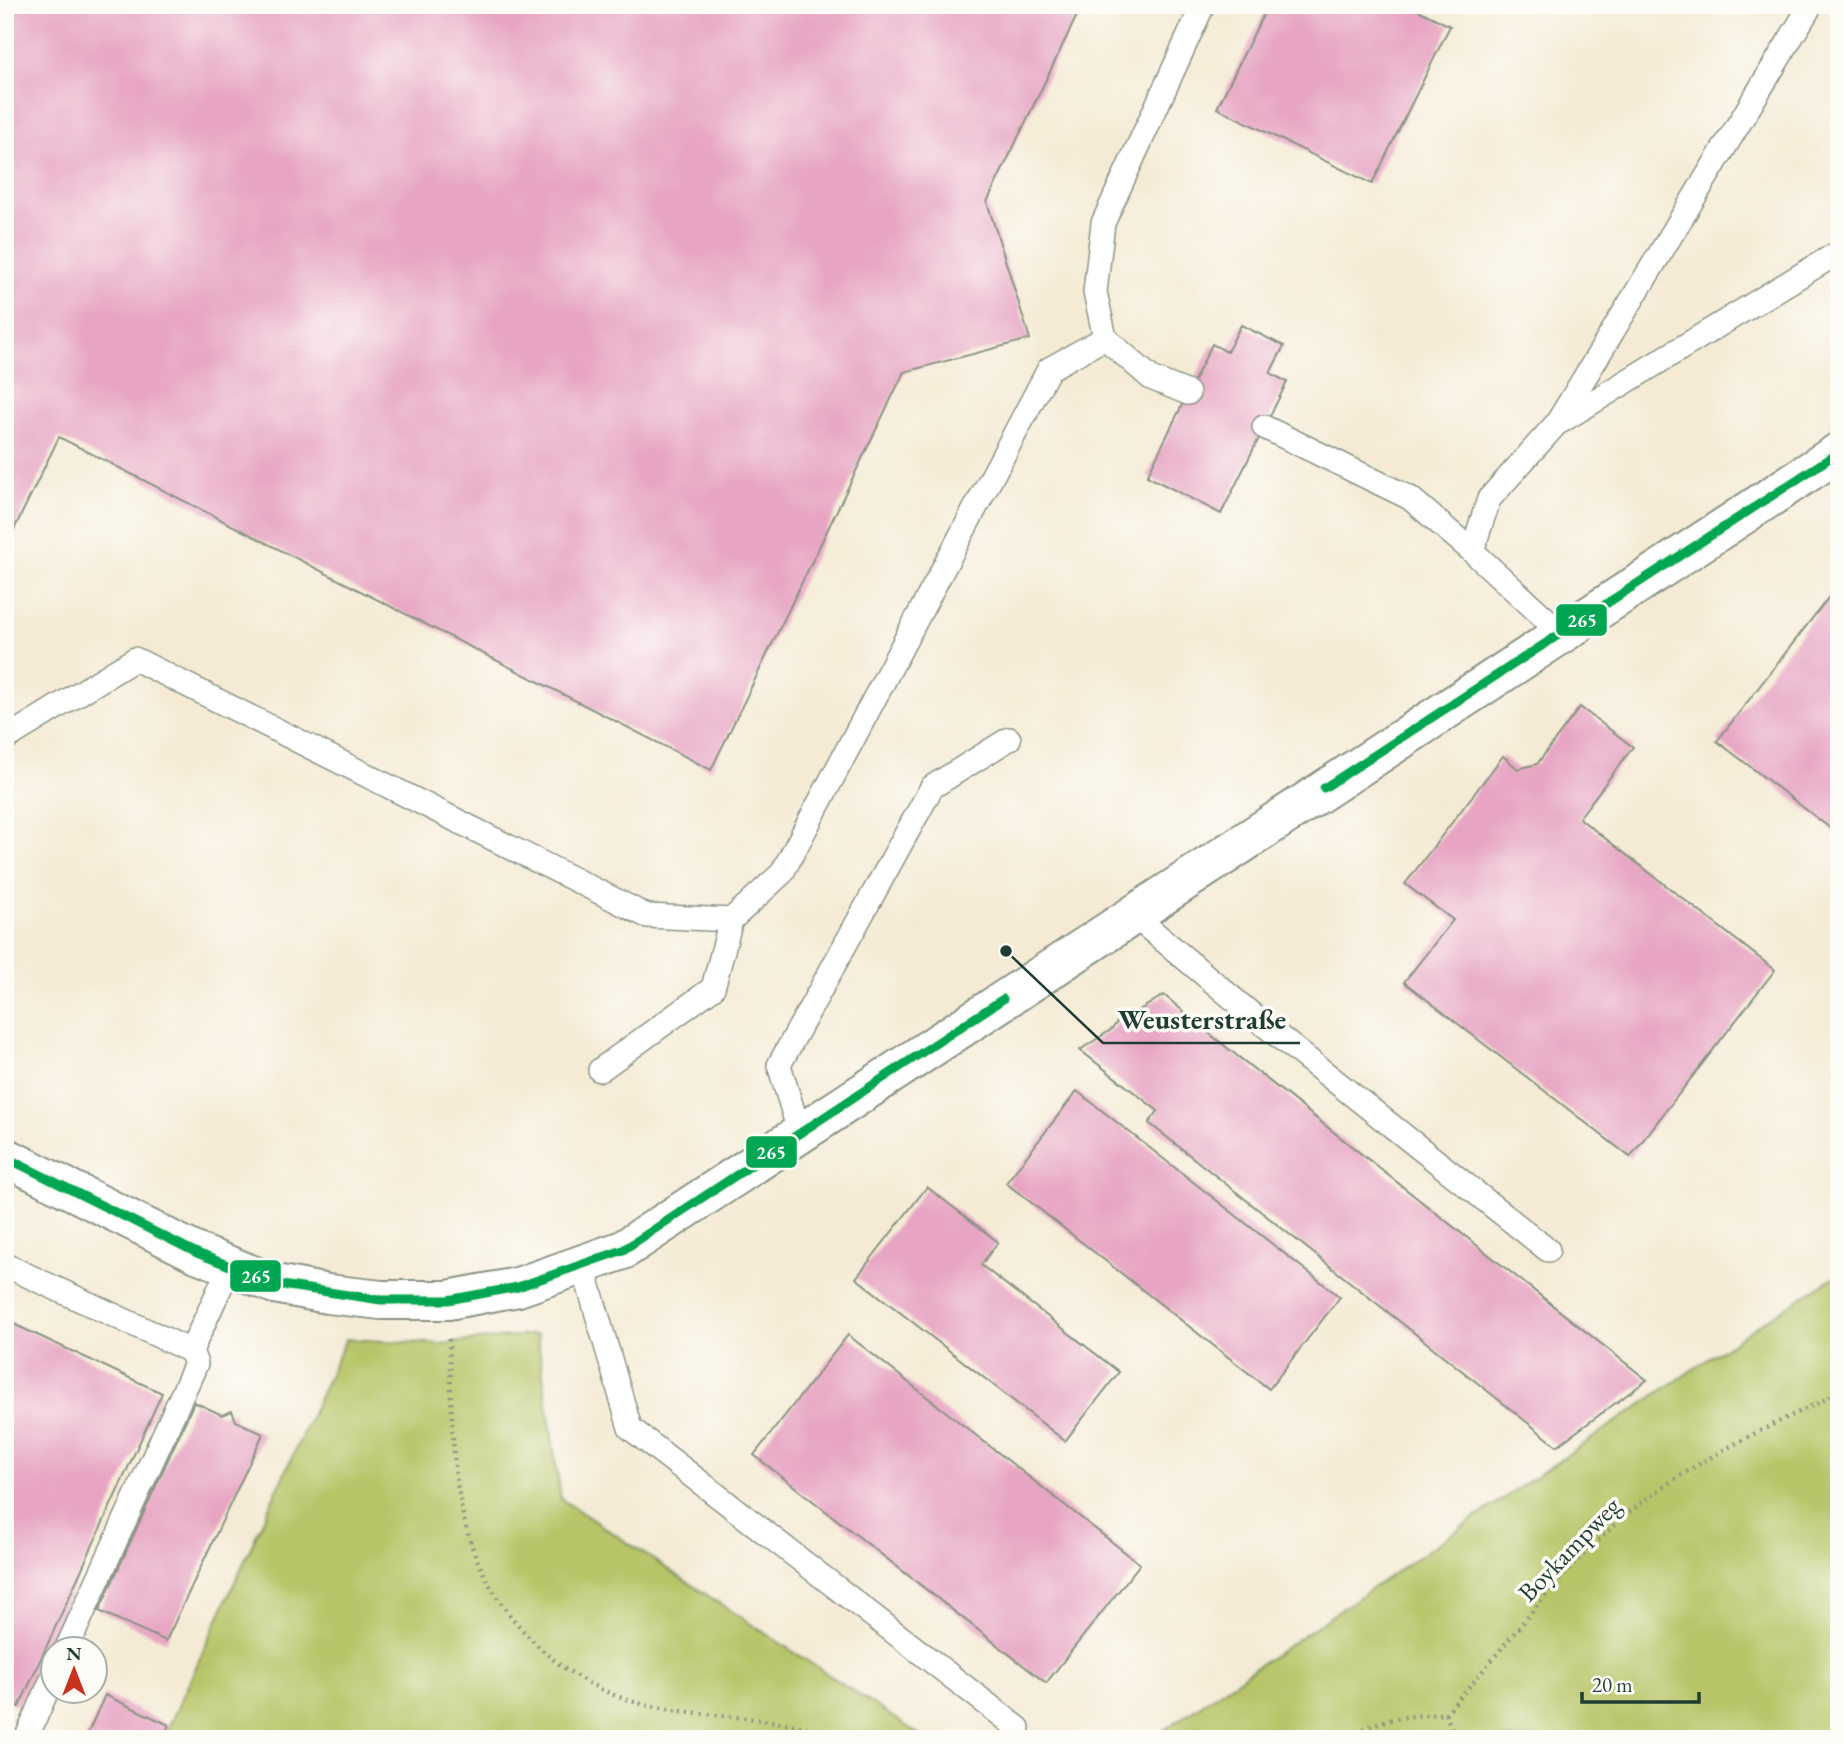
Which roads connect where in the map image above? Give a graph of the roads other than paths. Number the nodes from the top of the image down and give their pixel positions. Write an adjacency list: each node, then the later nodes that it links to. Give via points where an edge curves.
1 (1203, 5): 4 (lane, via 1103,223 1095,292)
2 (1811, 5): 6 (lane)
3 (1839, 252): 6 (lane)
4 (1105, 338): 5 (lane, via 1151,378); 14 (lane, via 1049,369 782,873)
5 (1188, 393)
6 (1557, 423): 9 (lane, via 1489,499)
7 (1264, 427): 9 (lane, via 1410,498)
8 (1839, 452): 10 (street)
9 (1472, 551): 10 (lane)
10 (1561, 633): 13 (street)
11 (5, 738): 14 (lane, via 135,659 647,916)
12 (1009, 739): 16 (lane, via 932,787 779,1065)
13 (1132, 915): 16 (street); 18 (lane)
14 (731, 920): 15 (lane, via 713,988)
15 (600, 1070)
16 (799, 1131): 21 (street, via 623,1250)
17 (5, 1157): 20 (street)
18 (1548, 1250)
19 (5, 1265): 22 (lane)
20 (230, 1266): 21 (street, via 275,1284 381,1300 448,1300 518,1287); 22 (lane)
21 (583, 1266): 25 (lane, via 630,1429)
22 (191, 1351): 23 (lane, via 196,1364)
23 (72, 1636)
24 (40, 1706): 26 (lane)
25 (1018, 1728)
26 (26, 1739)

